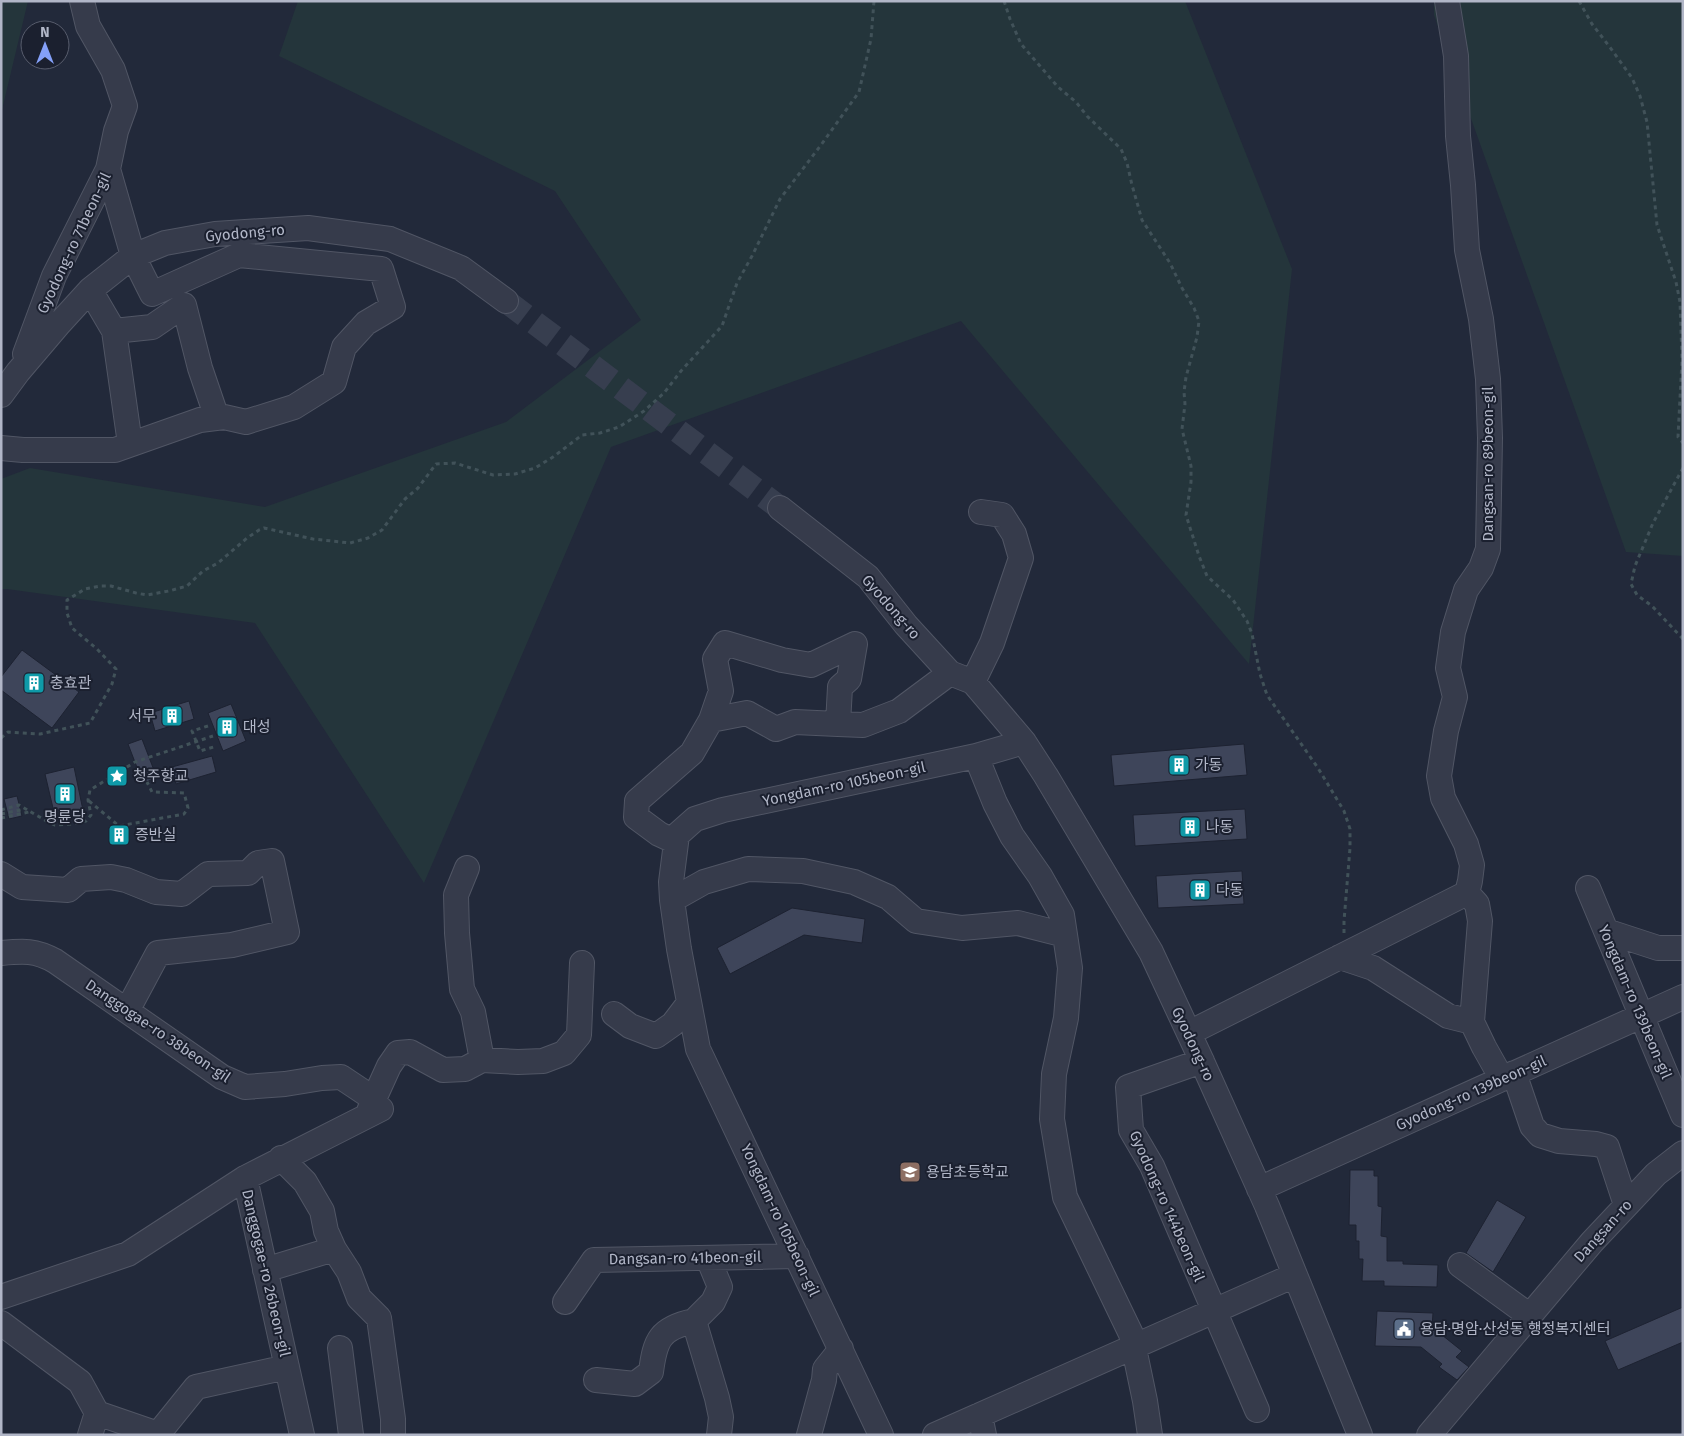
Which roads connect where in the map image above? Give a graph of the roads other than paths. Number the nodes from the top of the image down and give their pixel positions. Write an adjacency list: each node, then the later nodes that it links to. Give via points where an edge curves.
1 (82, 1): 3 (street, Gyodong-ro 71beon-gil, via 88,26 113,70 125,106)
2 (1447, 1): 27 (street, Dangsan-ro 89beon-gil, via 1456,56 1458,136 1467,250 1481,320 1490,438 1488,549 1481,568 1466,590 1453,632 1448,668 1455,697 1439,776 1443,798 1466,844 1472,865)
3 (108, 169): 4 (street); 10 (street, Gyodong-ro 71beon-gil, via 54,276)
4 (133, 256): 5 (street, via 152,294); 6 (street, Gyodong-ro); 7 (street, Gyodong-ro, via 164,243 215,234 308,228 390,239 461,268)
5 (178, 282): 8 (street); 12 (street, via 239,254 381,269 393,307 366,323 344,347 334,382 294,408 246,422)
6 (90, 290): 9 (street); 10 (street, Gyodong-ro)
7 (506, 302)
8 (184, 305): 9 (street, via 152,327); 12 (street)
9 (114, 331): 13 (street)
10 (10, 375): 11 (street, Gyodong-ro)
11 (1, 396)
12 (217, 418): 13 (street, via 200,420)
13 (130, 444): 14 (street, via 115,450)
14 (1, 448)
15 (780, 508): 17 (street, Gyodong-ro, via 868,577 906,625)
16 (981, 512): 18 (street, via 1002,515 1014,534 1021,558 992,643)
17 (950, 672): 18 (street, Gyodong-ro); 20 (street, via 899,711 863,725)
18 (973, 682): 21 (street, Gyodong-ro)
19 (711, 720): 20 (street, via 747,713 776,729 795,722); 20 (street, via 722,690 715,659 725,643 811,665 855,644 849,679 840,687); 23 (street, via 692,753 637,801 636,816 659,834)
20 (838, 724)
21 (1024, 742): 22 (street, Yongdam-ro 105beon-gil); 41 (street, Gyodong-ro, via 1151,952)
22 (976, 756): 23 (street, Yongdam-ro 105beon-gil, via 724,810 695,819 677,835); 30 (street, via 1012,836 1062,915)
23 (676, 842): 28 (street, Yongdam-ro 105beon-gil)
24 (467, 868): 42 (street, via 456,894 457,933 462,989 472,1012)
25 (1, 874): 37 (street, via 22,887 68,890 81,879 111,877 156,892 182,894 208,874 248,873 258,863 272,861 287,932 232,945 158,952)
26 (1588, 888): 29 (street, Yongdam-ro 139beon-gil)
27 (1467, 894): 31 (street); 40 (street, via 1477,904 1480,921)
28 (672, 900): 30 (street, via 704,882 748,869 803,871 854,882 888,897 916,921 962,928 1018,923); 36 (street, Yongdam-ro 105beon-gil)
29 (1606, 931): 32 (street, via 1658,948); 39 (street, Yongdam-ro 139beon-gil)
30 (1065, 934): 64 (street, via 1070,968 1066,1018 1054,1074 1052,1119 1065,1197 1131,1334)
31 (1342, 948): 40 (street, via 1448,1016); 41 (street)
32 (1683, 948)
33 (1, 953): 37 (street, Danggogae-ro 38beon-gil, via 28,951 43,954)
34 (582, 962): 42 (street, via 579,1035 564,1053 542,1061)
35 (1683, 997): 39 (street, Gyodong-ro 139beon-gil)
36 (689, 1003): 38 (street, via 673,1024 656,1036 630,1026); 53 (street, Yongdam-ro 105beon-gil, via 698,1049)
37 (127, 1011): 45 (street, Danggogae-ro 38beon-gil, via 222,1077 245,1088 341,1078)
38 (614, 1014)
39 (1641, 1016): 44 (street, Gyodong-ro 139beon-gil); 46 (street, Yongdam-ro 139beon-gil)
40 (1472, 1022): 44 (street, via 1484,1047)
41 (1189, 1033): 43 (street, Gyodong-ro)
42 (482, 1060): 45 (street, via 465,1069 443,1070 410,1052 398,1053 389,1066)
43 (1202, 1061): 50 (street, Gyodong-ro); 60 (street, Gyodong-ro 144beon-gil, via 1128,1087 1131,1130 1152,1166)
44 (1508, 1076): 50 (street, Gyodong-ro 139beon-gil); 51 (street, via 1540,1136 1607,1146)
45 (375, 1108): 48 (street, Danggogae-ro 26beon-gil)
46 (1683, 1115)
47 (1683, 1154): 51 (street, Dangsan-ro, via 1656,1174)
48 (282, 1158): 49 (street, Danggogae-ro 26beon-gil); 52 (street, via 304,1182 322,1211 326,1232)
49 (245, 1178): 56 (street, Danggogae-ro 26beon-gil); 58 (street, Danggogae-ro 26beon-gil, via 128,1254)
50 (1259, 1189): 57 (street, Gyodong-ro)
51 (1626, 1205): 61 (street, Dangsan-ro)
52 (334, 1249): 56 (street); 74 (street, via 349,1272 359,1298 379,1318)
53 (797, 1256): 54 (street, Dangsan-ro 41beon-gil); 66 (street, Yongdam-ro 105beon-gil)
54 (708, 1258): 59 (street, Dangsan-ro 41beon-gil, via 594,1260); 62 (street, via 720,1287 712,1302)
55 (1460, 1265): 61 (street)
56 (265, 1270): 67 (street, Danggogae-ro 26beon-gil)
57 (1295, 1275): 60 (street); 80 (street, Gyodong-ro)
58 (1, 1297)
59 (565, 1302)
60 (1214, 1311): 64 (street); 69 (street, Gyodong-ro 144beon-gil)
61 (1530, 1316): 81 (street, Dangsan-ro)
62 (694, 1321): 68 (street, via 677,1324 663,1335 654,1350 651,1372 635,1384); 75 (street, via 717,1398)
63 (1, 1323): 70 (street, via 80,1382)
64 (1134, 1347): 71 (street); 79 (street)
65 (340, 1348): 73 (street)
66 (841, 1349): 76 (street, via 825,1369); 77 (street, Yongdam-ro 105beon-gil)
67 (287, 1368): 70 (street, Danggogae-ro 26beon-gil, via 196,1388 158,1434); 72 (street, Danggogae-ro 26beon-gil)
68 (596, 1380)
69 (1257, 1410)
70 (94, 1424)
71 (982, 1425): 78 (street)
72 (302, 1435)
73 (351, 1435)
74 (393, 1435)
75 (719, 1435)
76 (809, 1435)
77 (881, 1435)
78 (935, 1435)
79 (1150, 1435)
80 (1360, 1435)
81 (1429, 1435)

